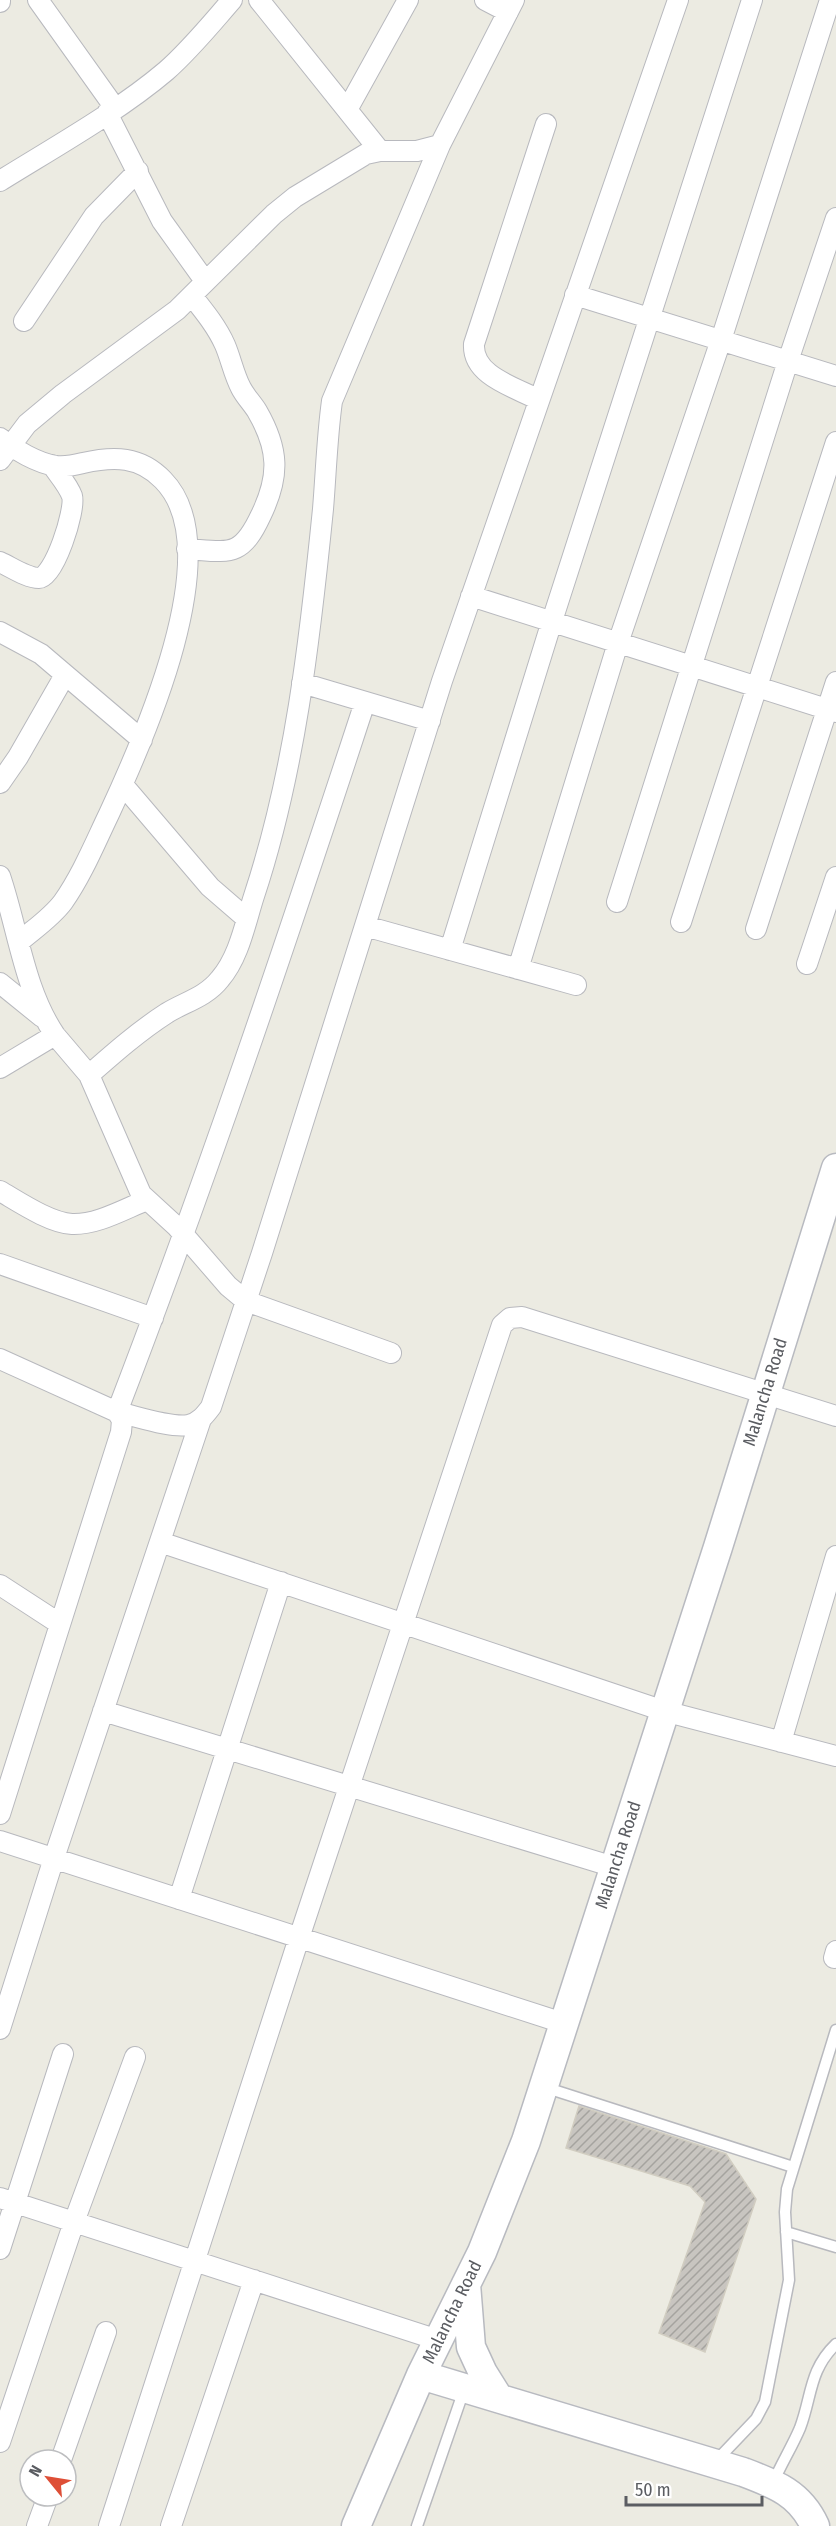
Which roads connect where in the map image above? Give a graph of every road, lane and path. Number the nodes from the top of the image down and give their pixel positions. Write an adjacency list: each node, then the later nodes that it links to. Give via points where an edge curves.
1 (38, 0): 10 (street)
2 (232, 0): 10 (street, via 164,72)
3 (259, 0): 11 (street)
4 (408, 0): 11 (street)
5 (485, 0): 9 (street)
6 (678, 0): 19 (street)
7 (752, 0): 20 (street)
8 (830, 0): 22 (street)
9 (511, 6): 13 (street)
10 (111, 110): 15 (street); 16 (street)
11 (347, 110): 14 (street)
12 (546, 124): 25 (street, via 473,354 478,366 489,374)
13 (440, 145): 14 (street, via 417,151); 38 (street, via 332,401)
14 (380, 151): 18 (street, via 366,154 295,197)
15 (138, 171): 18 (street); 21 (street, via 84,229)
16 (0, 181)
17 (836, 218): 23 (street)
18 (198, 288): 27 (street, via 177,310 63,394); 29 (street, via 240,388 266,429 273,452 274,478 268,500 243,545 222,552)
19 (575, 295): 20 (street); 25 (street)
20 (649, 318): 22 (street); 32 (street)
21 (24, 321)
22 (721, 340): 23 (street); 34 (street)
23 (788, 361): 24 (street); 35 (street)
24 (836, 376)
25 (539, 400): 31 (street)
26 (836, 442): 39 (street)
27 (3, 448): 28 (street)
28 (52, 465): 29 (street, via 120,458 149,469 172,490 187,536); 30 (street, via 73,505 72,517 50,570 37,578)
29 (187, 549): 43 (street, via 180,622)
30 (0, 562)
31 (471, 596): 32 (street); 42 (street)
32 (552, 621): 34 (street); 54 (street)
33 (0, 632): 36 (street, via 41,654)
34 (618, 642): 35 (street); 56 (street)
35 (692, 666): 39 (street); 48 (street)
36 (65, 675): 43 (street); 44 (street)
37 (836, 682): 41 (street)
38 (302, 683): 40 (street); 49 (street, via 269,851)
39 (756, 686): 41 (street); 50 (street)
40 (365, 702): 42 (street); 66 (street, via 281,961)
41 (832, 710): 52 (street)
42 (430, 721): 51 (street)
43 (142, 740): 45 (street)
44 (0, 783)
45 (123, 785): 49 (street, via 210,887); 53 (street, via 84,867 62,903)
46 (0, 876): 53 (street)
47 (836, 877): 55 (street)
48 (617, 902)
49 (247, 920): 62 (street, via 228,969 219,981 203,995 136,1035)
50 (681, 922)
51 (365, 926): 54 (street); 68 (street)
52 (756, 929)
53 (19, 942): 59 (street)
54 (450, 950): 56 (street)
55 (807, 964)
56 (518, 969): 58 (street)
57 (0, 983): 59 (street)
58 (576, 985)
59 (43, 1018): 60 (street)
60 (54, 1035): 61 (street); 62 (street)
61 (0, 1068)
62 (89, 1075): 65 (street, via 133,1177)
63 (836, 1168): 72 (main road, Malancha Road)
64 (0, 1191): 65 (street, via 58,1221 72,1224 92,1221)
65 (147, 1200): 66 (street)
66 (184, 1236): 68 (street); 69 (street)
67 (0, 1264): 69 (street)
68 (246, 1301): 70 (street); 75 (street, via 211,1407)
69 (153, 1318): 73 (street)
70 (391, 1353)
71 (0, 1359): 73 (street)
72 (765, 1395): 74 (street); 81 (street, via 522,1317 510,1318 497,1335); 83 (main road, Malancha Road)
73 (117, 1412): 75 (street, via 171,1424 188,1425); 80 (street, via 122,1420 121,1432)
74 (836, 1416)
75 (201, 1419): 76 (street)
76 (160, 1542): 78 (street); 82 (street)
77 (836, 1556): 84 (street)
78 (280, 1582): 81 (street); 85 (street)
79 (0, 1585): 80 (street)
80 (60, 1624): 87 (street)
81 (404, 1624): 83 (street); 88 (street)
82 (104, 1711): 85 (street); 91 (street)
83 (664, 1711): 84 (street); 92 (main road, Malancha Road)
84 (781, 1742): 86 (street)
85 (228, 1749): 88 (street); 93 (street)
86 (836, 1756)
87 (4, 1784): 89 (street)
88 (350, 1786): 92 (street); 94 (street)
89 (0, 1814)
90 (0, 1841): 91 (street)
91 (54, 1858): 93 (street); 96 (street)
92 (614, 1868): 95 (main road, Malancha Road)
93 (179, 1899): 94 (street)
94 (299, 1938): 95 (street); 107 (street)
95 (563, 2024): 100 (main road, Malancha Road)
96 (0, 2029)
97 (836, 2030): 101 (lane)
98 (63, 2054): 102 (street)
99 (135, 2057): 103 (street)
100 (543, 2086): 101 (lane); 109 (main road, Malancha Road, via 482,2252)
101 (793, 2167): 104 (lane, via 787,2188)
102 (8, 2200): 103 (street); 106 (street)
103 (74, 2222): 107 (street); 116 (street)
104 (786, 2232): 105 (lane); 118 (lane, via 789,2280 765,2402 756,2419)
105 (836, 2247)
106 (0, 2249)
107 (194, 2261): 108 (street); 122 (street)
108 (254, 2280): 111 (street); 123 (street)
109 (466, 2284): 111 (main road, Malancha Road); 115 (main road, via 471,2347)
110 (106, 2332): 117 (street)
111 (438, 2340): 113 (main road, Malancha Road)
112 (836, 2344): 119 (lane, via 817,2369 801,2426)
113 (421, 2375): 114 (main road); 124 (main road, Malancha Road)
114 (465, 2388): 115 (main road); 125 (lane)
115 (498, 2397): 118 (main road)
116 (0, 2442)
117 (65, 2448)
118 (713, 2464): 119 (main road)
119 (773, 2483): 126 (main road, via 799,2500)
120 (44, 2508): 121 (street)
121 (37, 2526)
122 (109, 2526)
123 (171, 2526)
124 (356, 2526)
125 (417, 2526)
126 (815, 2526)

